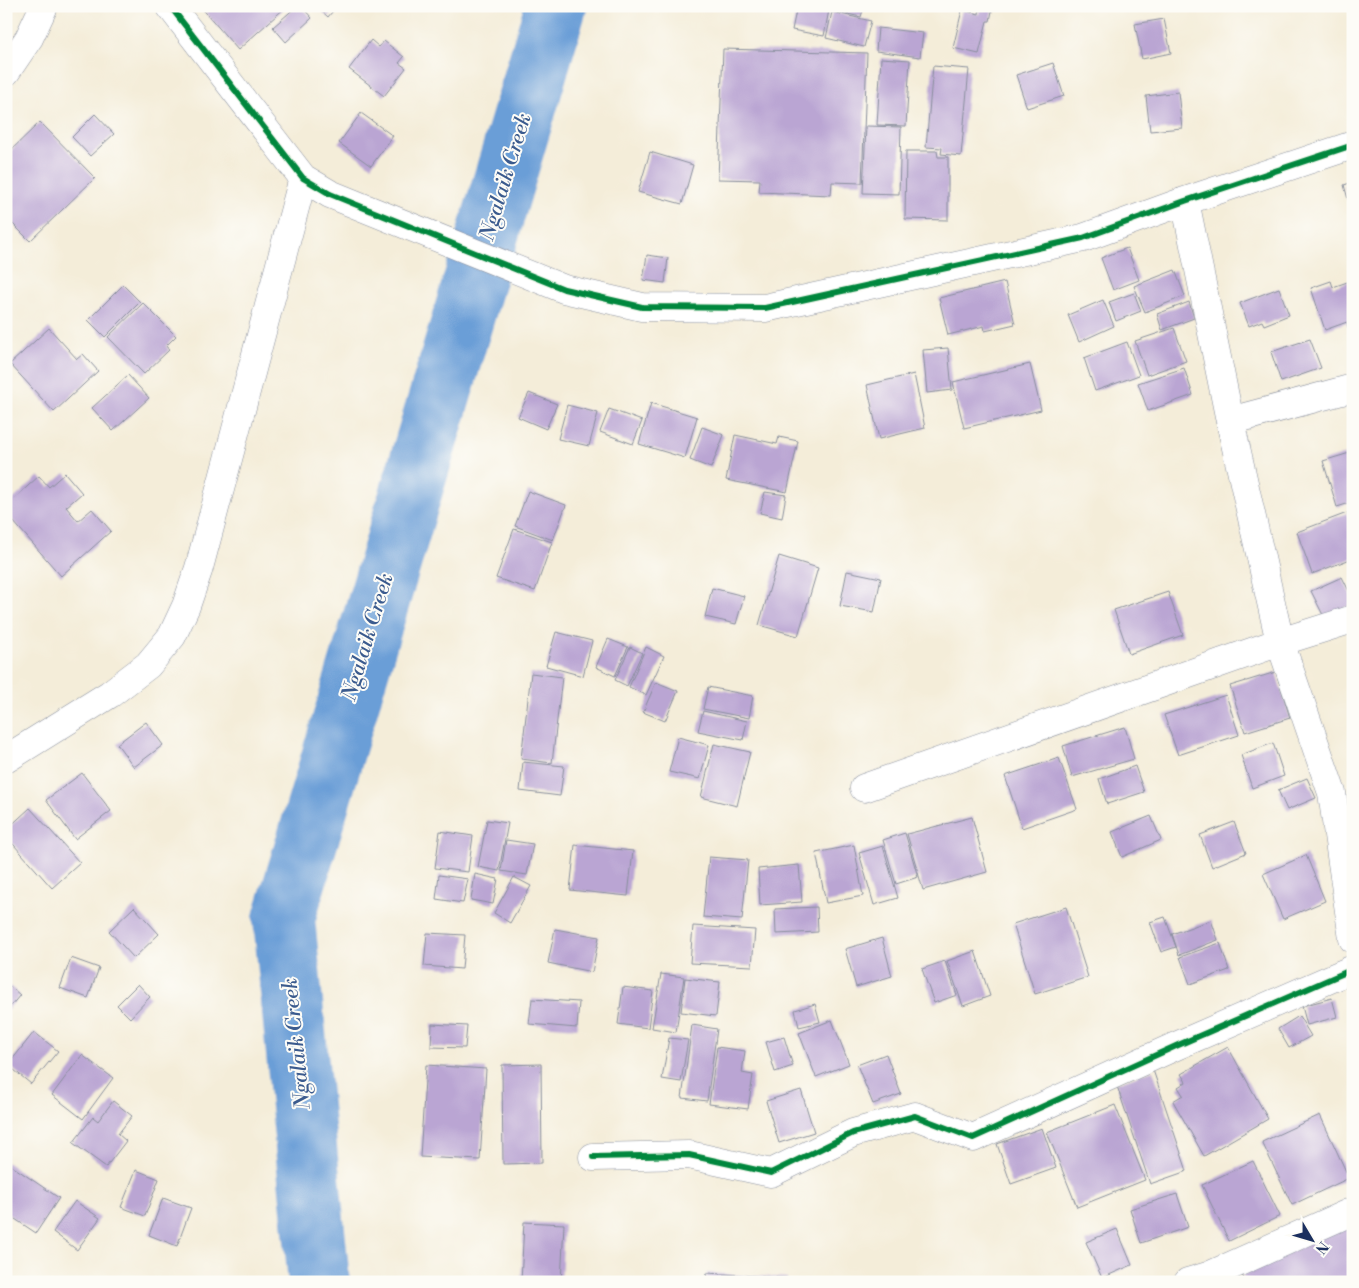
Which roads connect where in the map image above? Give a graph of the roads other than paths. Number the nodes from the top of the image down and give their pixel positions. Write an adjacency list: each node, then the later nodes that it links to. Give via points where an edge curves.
1 (44, 6): 3 (street, via 29,38)
2 (170, 6): 5 (street)
3 (6, 72)
4 (1353, 145): 6 (street)
5 (302, 178): 6 (street, via 330,194 564,289 642,307 765,308 1083,238); 11 (street, via 199,568 172,636 148,665 110,694)
6 (1185, 201): 8 (street)
7 (1353, 388): 8 (street)
8 (1230, 421): 10 (street)
9 (1353, 619): 10 (street)
10 (1280, 642): 12 (street); 13 (street, via 1332,793)
11 (6, 759)
12 (864, 788)
13 (1353, 939)
14 (1353, 969): 15 (street, via 973,1138 915,1116 853,1133 771,1173 689,1155)
15 (593, 1157)
16 (1353, 1211): 17 (street)
17 (1188, 1282)

